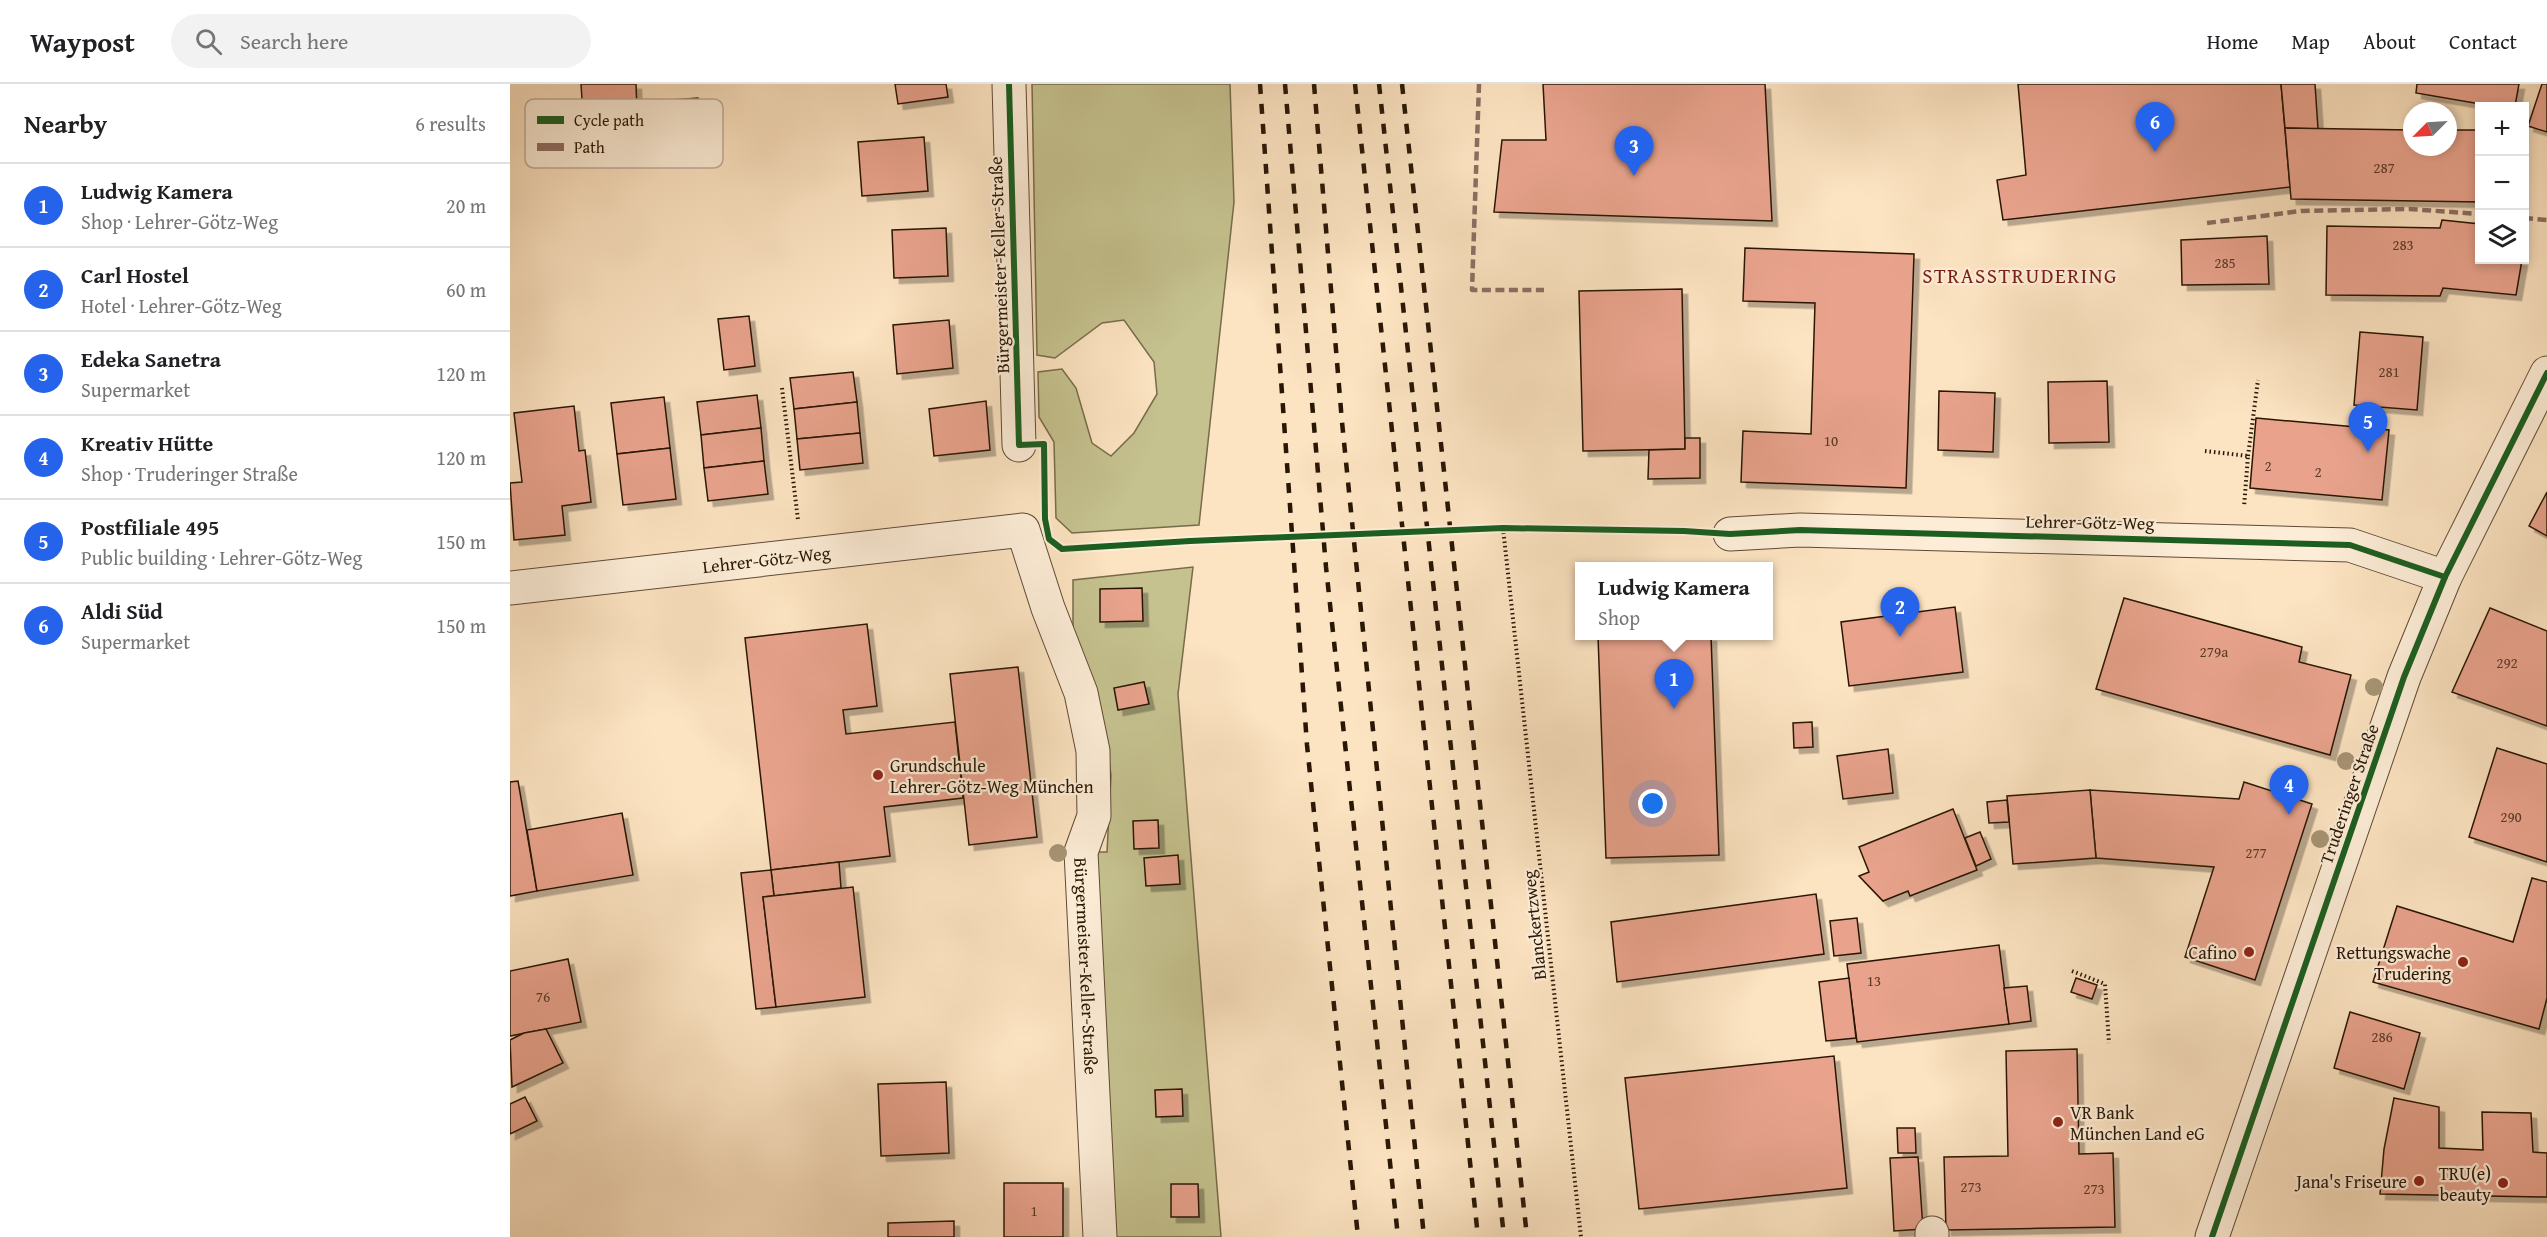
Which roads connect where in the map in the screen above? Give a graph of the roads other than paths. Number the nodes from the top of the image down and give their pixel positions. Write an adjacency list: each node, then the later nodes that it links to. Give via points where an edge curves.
1 (1009, 84): 3 (street, Bürgermeister-Keller-Straße)
2 (2547, 373): 6 (street, Truderinger Straße)
3 (1019, 445)
4 (1023, 530): 7 (street, Lehrer-Götz-Weg); 8 (street, Bürgermeister-Keller-Straße, via 1081,693 1093,751 1094,816 1081,852)
5 (1730, 534): 6 (street, Lehrer-Götz-Weg, via 1800,530 2350,545)
6 (2445, 577): 9 (street, Truderinger Straße, via 2404,677)
7 (510, 588)
8 (1100, 1237)
9 (2212, 1237)

